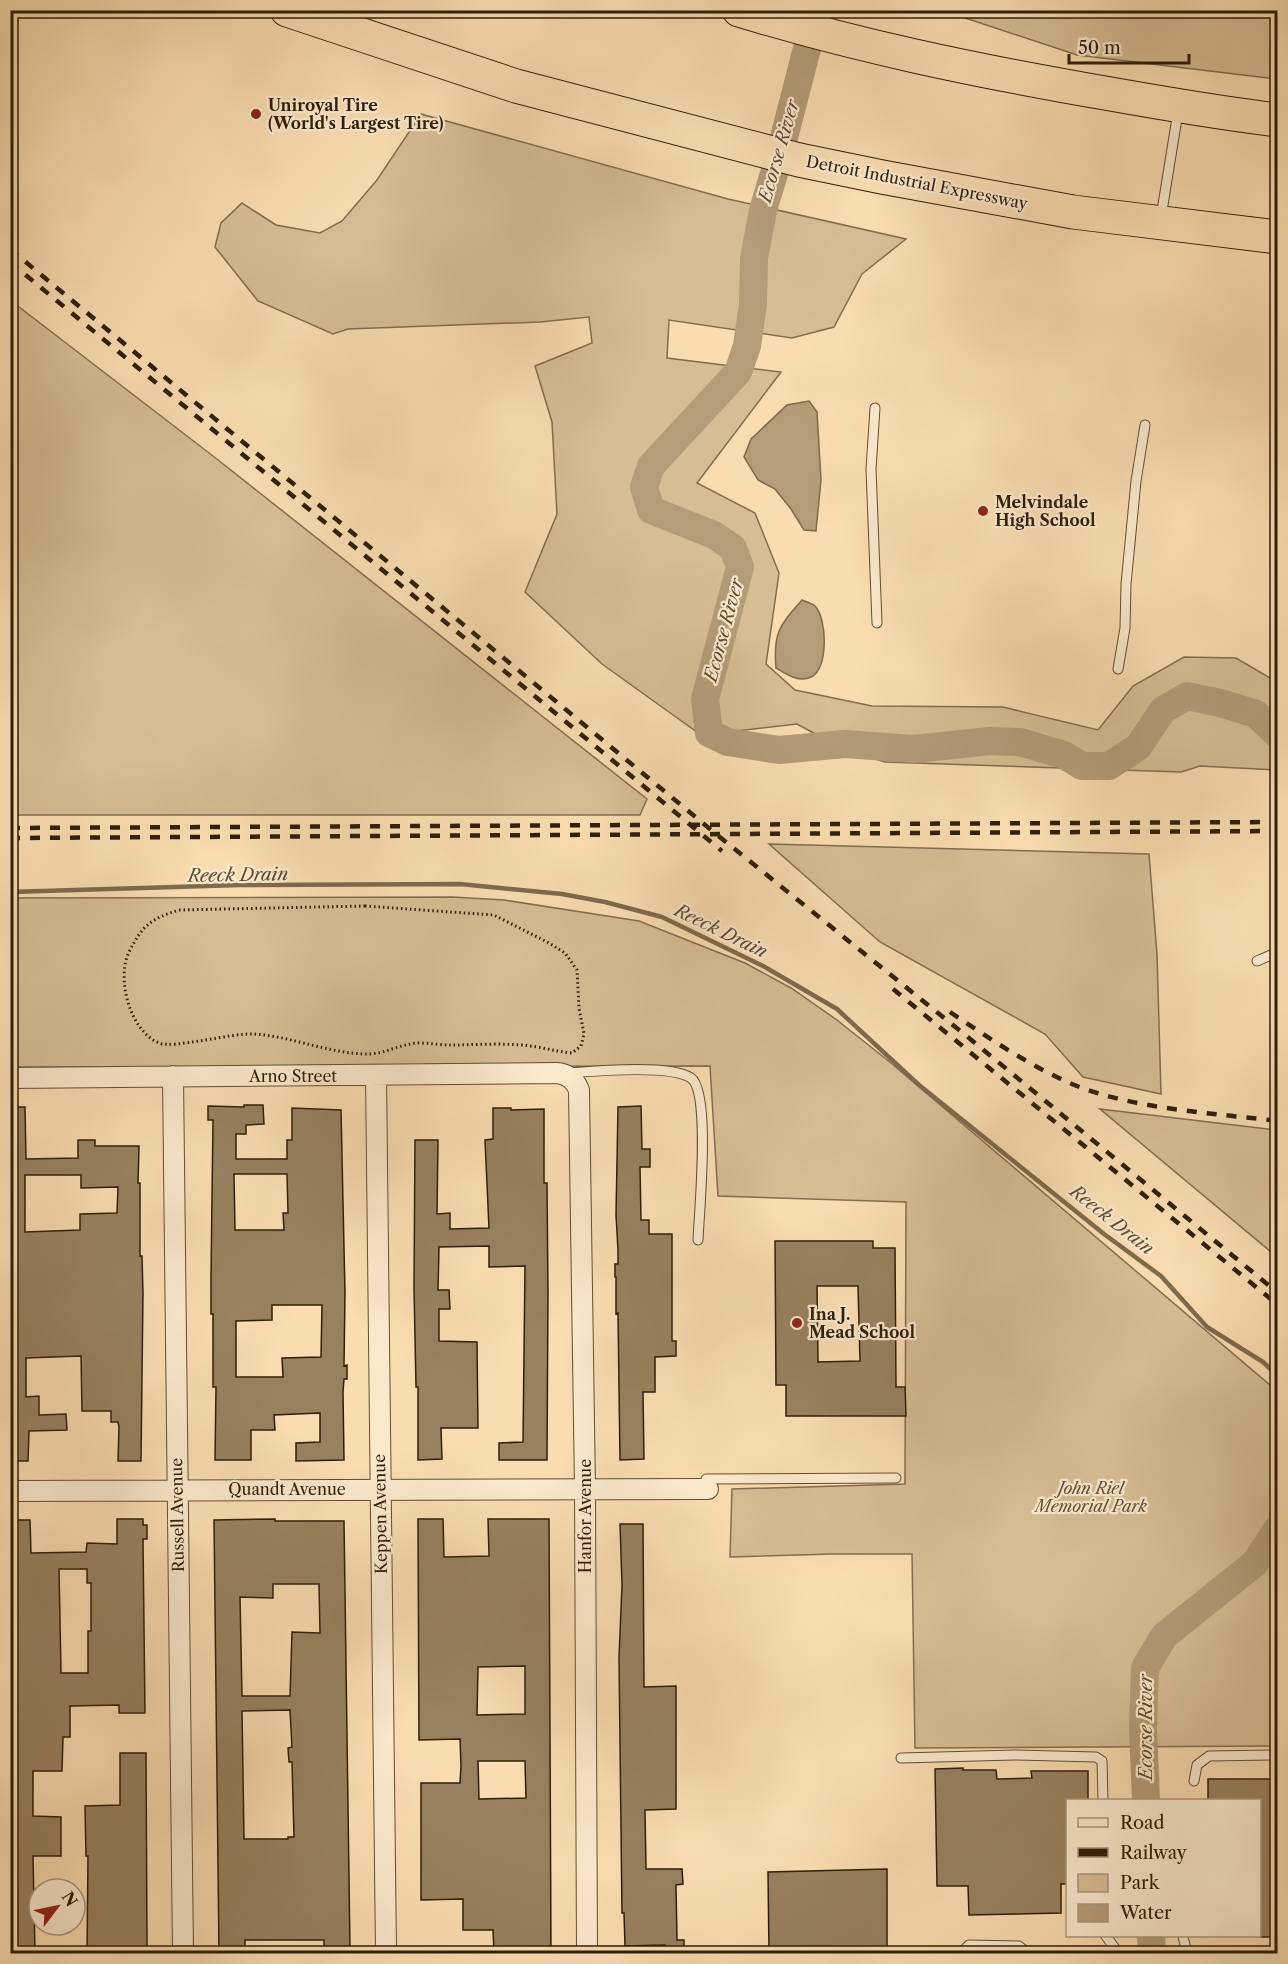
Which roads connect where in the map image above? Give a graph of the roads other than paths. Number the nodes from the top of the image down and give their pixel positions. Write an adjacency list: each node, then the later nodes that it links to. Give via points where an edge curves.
1 (287, 10): 5 (highway, Detroit Industrial Expressway, via 516,86 799,160 1073,212)
2 (739, 10): 3 (highway, via 929,61)
3 (1179, 106): 4 (highway); 5 (lane)
4 (1278, 120)
5 (1160, 223): 6 (highway, Detroit Industrial Expressway)
6 (1278, 237)
7 (874, 408): 9 (lane)
8 (1145, 425): 10 (lane)
9 (877, 623)
10 (1118, 669)
11 (1278, 952): 12 (lane)
12 (1257, 961)
13 (376, 1075): 14 (street, Arno Street); 15 (street, Arno Street); 20 (street, Keppen Avenue)
14 (173, 1076): 16 (street, Arno Street); 21 (street, Russell Avenue)
15 (568, 1077): 17 (lane, via 615,1070 680,1072 693,1079 703,1119); 22 (street, Hanfor Avenue, via 579,1090)
16 (10, 1078)
17 (698, 1240)
18 (896, 1478): 19 (lane)
19 (707, 1484): 22 (street, Quandt Avenue)
20 (380, 1488): 21 (street, Quandt Avenue); 22 (street, Quandt Avenue); 31 (street, Keppen Avenue)
21 (177, 1489): 23 (street, Quandt Avenue); 30 (street, Russell Avenue)
22 (585, 1489): 32 (street, Hanfor Avenue)
23 (10, 1491)
24 (1278, 1755): 26 (lane, via 1209,1756 1197,1765)
25 (900, 1758): 27 (lane, via 1096,1757 1102,1761)
26 (1194, 1781)
27 (1103, 1799)
28 (1108, 1937): 35 (lane)
29 (1183, 1937): 36 (lane)
30 (183, 1953)
31 (386, 1953)
32 (588, 1953)
33 (960, 1953): 34 (lane, via 969,1946 1019,1946)
34 (1029, 1953)
35 (1119, 1953)
36 (1187, 1953)

